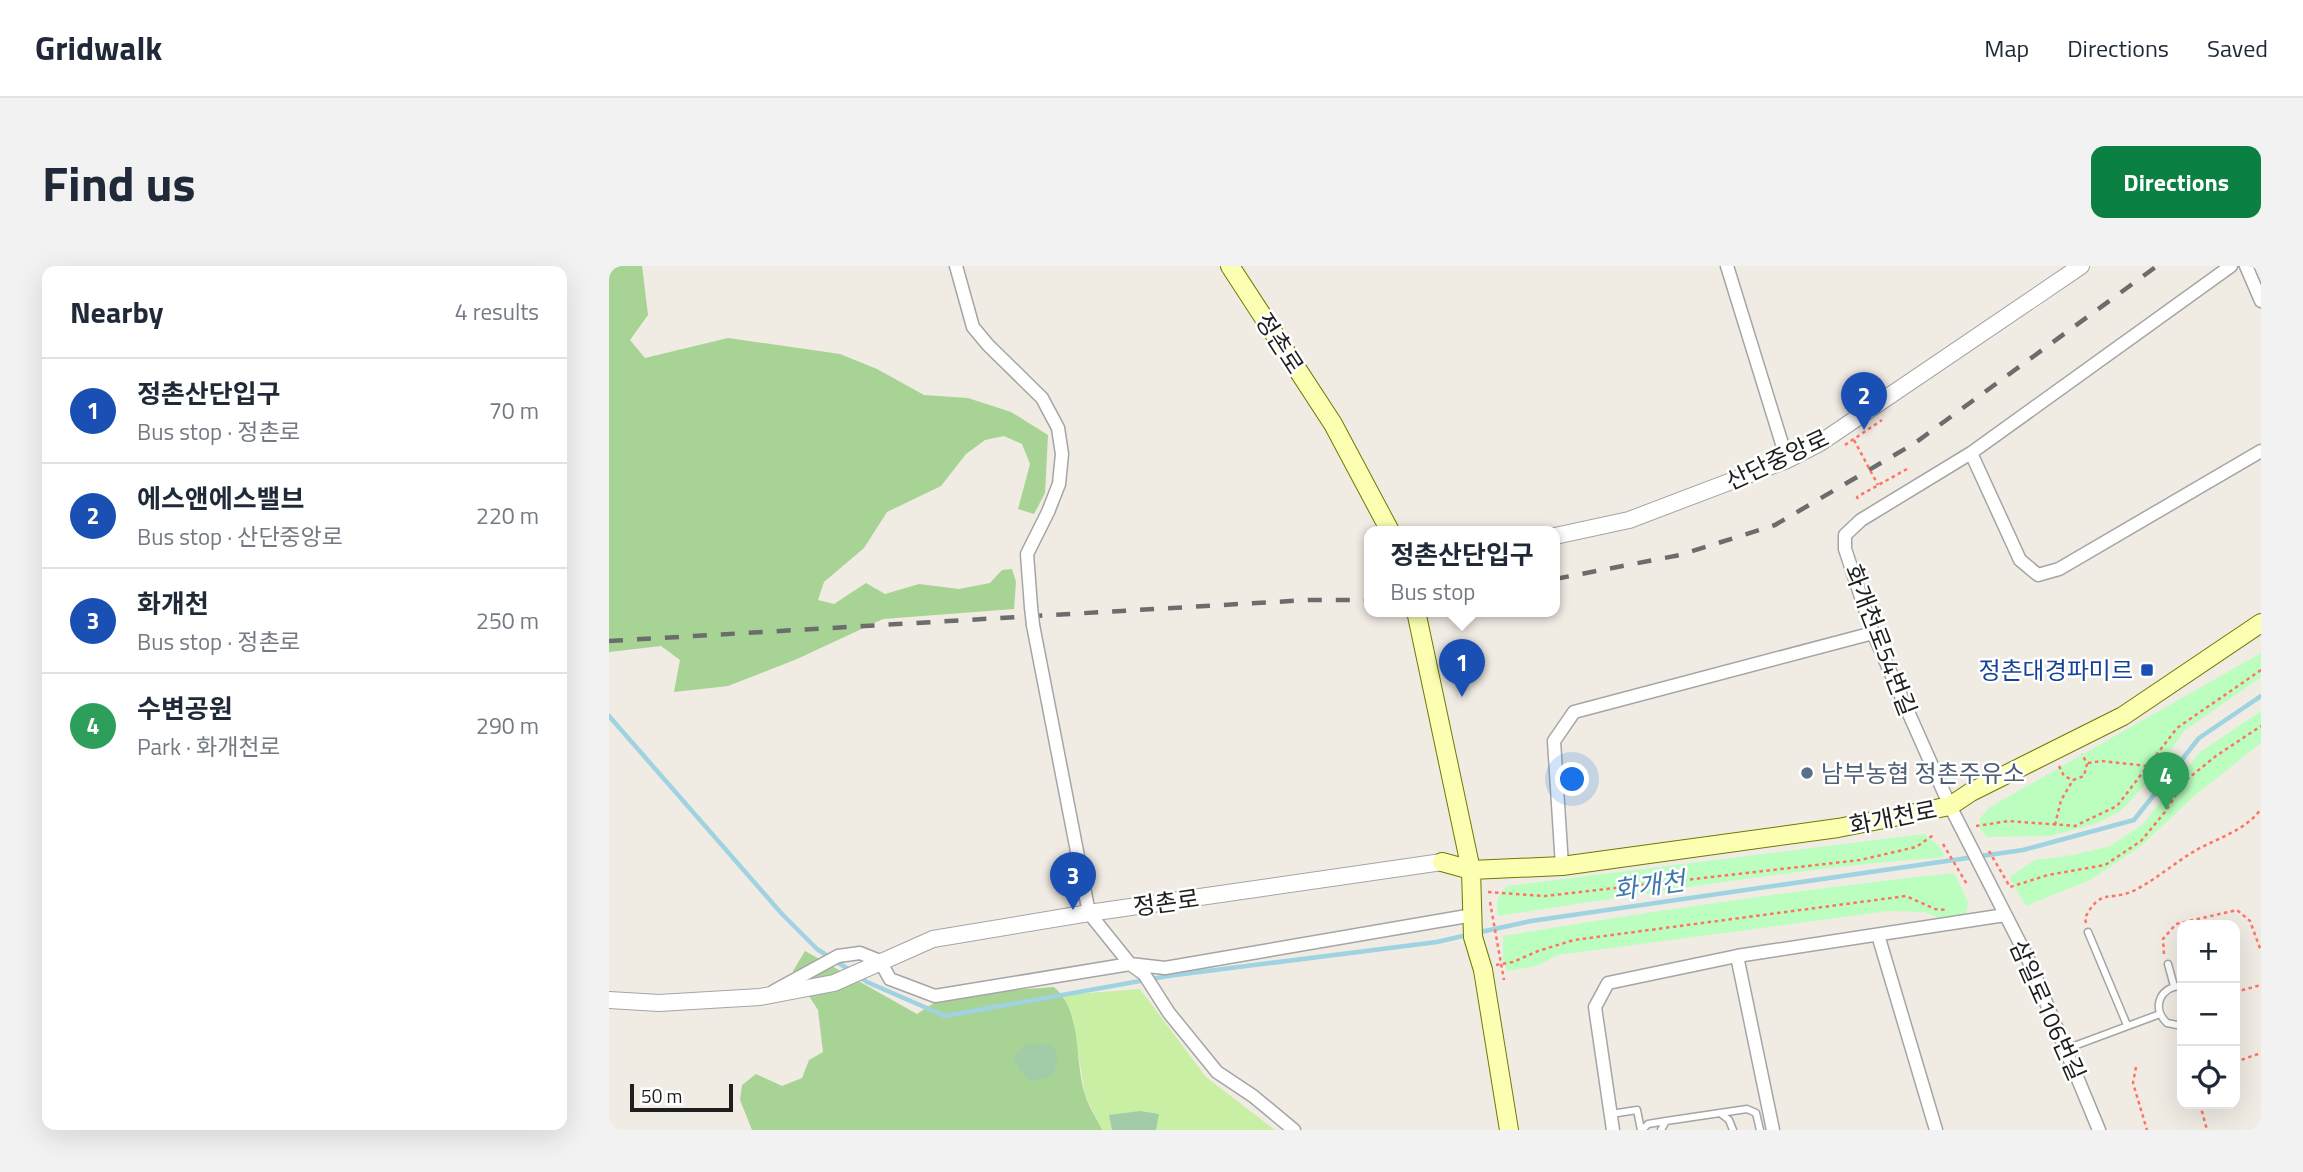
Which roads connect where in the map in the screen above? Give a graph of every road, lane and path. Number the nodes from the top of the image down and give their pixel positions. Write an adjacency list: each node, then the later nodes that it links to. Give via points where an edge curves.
1 (957, 266): 42 (street, bridge, via 973,327 1042,398 1058,428 1062,454 1059,484 1027,554 1033,625)
2 (1230, 266): 15 (main road, 정촌로, via 1333,424)
3 (1727, 266): 11 (street)
4 (2081, 266): 11 (street, 산단중앙로, via 1820,443)
5 (2231, 266): 10 (street, 화개천로54번길)
6 (2246, 266): 7 (street)
7 (2261, 301)
8 (1881, 418): 13 (path, bridge, via 1854,440)
9 (2261, 451): 10 (street, via 2059,569 2038,575 2020,560)
10 (1971, 453): 19 (street, 화개천로54번길, via 1861,520 1845,535 1845,549)
11 (1787, 460): 16 (street, 산단중앙로, via 1629,520)
12 (1908, 471): 13 (path)
13 (1878, 485): 14 (path)
14 (1858, 499)
15 (1387, 526)
16 (1560, 535)
17 (1417, 617): 36 (main road)
18 (2261, 623): 28 (main road, 화개천로, via 2123,716 1971,792)
19 (1873, 633): 28 (street, 화개천로54번길); 35 (street, via 1574,712 1554,741)
20 (2261, 670): 25 (path, via 2177,728)
21 (2261, 726): 32 (path, via 2185,781 2141,841 2105,865 2010,887)
22 (2080, 751): 24 (path)
23 (2058, 764): 26 (path, via 2064,776)
24 (2087, 764): 25 (path); 26 (path, via 2084,776)
25 (2147, 766): 29 (path, via 2117,806 2075,826)
26 (2073, 780): 29 (path, via 2061,800)
27 (2261, 809): 45 (path, via 2224,838 2197,849 2131,892 2108,895 2093,904 2085,918)
28 (1953, 812): 35 (main road, 화개천로); 38 (street, 화개천로54번길)
29 (2055, 825): 30 (path, via 2009,821)
30 (1976, 826)
31 (1935, 834): 39 (path, via 1916,846 1860,860 1545,896)
32 (1984, 843)
33 (1943, 844): 37 (path)
34 (1442, 862): 36 (main road, 정촌로); 42 (street, 정촌로)
35 (1562, 866): 36 (main road, 화개천로)
36 (1471, 870): 39 (main road)
37 (1968, 886)
38 (1992, 891): 43 (street, 삼일로106번길)
39 (1472, 893): 44 (main road)
40 (1490, 902): 49 (path)
41 (1952, 910): 49 (path, via 1935,909 1906,896 1574,940)
42 (1089, 913): 50 (street); 52 (street, 정촌로, via 933,939)
43 (2005, 915): 46 (street); 64 (street, 삼일로106번길)
44 (1472, 925): 50 (street, via 1165,968); 53 (main road)
45 (2088, 932): 63 (lane)
46 (1878, 935): 48 (street); 81 (street)
47 (2261, 951): 51 (path, via 2250,921 2237,909 2176,924 2163,939)
48 (1737, 956): 71 (street, via 1608,983 1595,1007); 80 (street)
49 (1501, 963): 53 (path); 54 (path)
50 (1130, 964): 52 (street, via 935,996 890,979); 74 (street, via 1144,974 1217,1072)
51 (2168, 964): 55 (lane)
52 (873, 965): 59 (street, 정촌로, via 834,983); 59 (street, via 860,953 838,956)
53 (1483, 970): 75 (main road)
54 (1504, 979)
55 (2177, 984)
56 (2261, 985): 58 (path)
57 (2177, 986): 61 (lane, via 2162,993)
58 (2240, 991)
59 (761, 998): 60 (street, 정촌로, via 659,1003)
60 (609, 1000)
61 (2159, 1014): 62 (lane, via 2167,1023); 63 (lane)
62 (2177, 1025)
63 (2127, 1026): 64 (lane)
64 (2066, 1049): 82 (street, 삼일로106번길)
65 (2261, 1053): 66 (path)
66 (2240, 1060)
67 (2136, 1067): 83 (path, via 2133,1083)
68 (2201, 1109): 84 (path)
69 (1740, 1110): 70 (lane); 73 (lane); 79 (lane, via 1756,1113)
70 (1720, 1113): 72 (lane); 73 (lane)
71 (1611, 1114): 76 (street); 77 (lane, via 1637,1110)
72 (1666, 1121): 77 (lane); 78 (lane)
73 (1732, 1127)
74 (1294, 1130)
75 (1509, 1130)
76 (1613, 1130)
77 (1641, 1130)
78 (1661, 1130)
79 (1760, 1130)
80 (1773, 1130)
81 (1936, 1130)
82 (2099, 1130)
83 (2147, 1130)
84 (2207, 1130)

